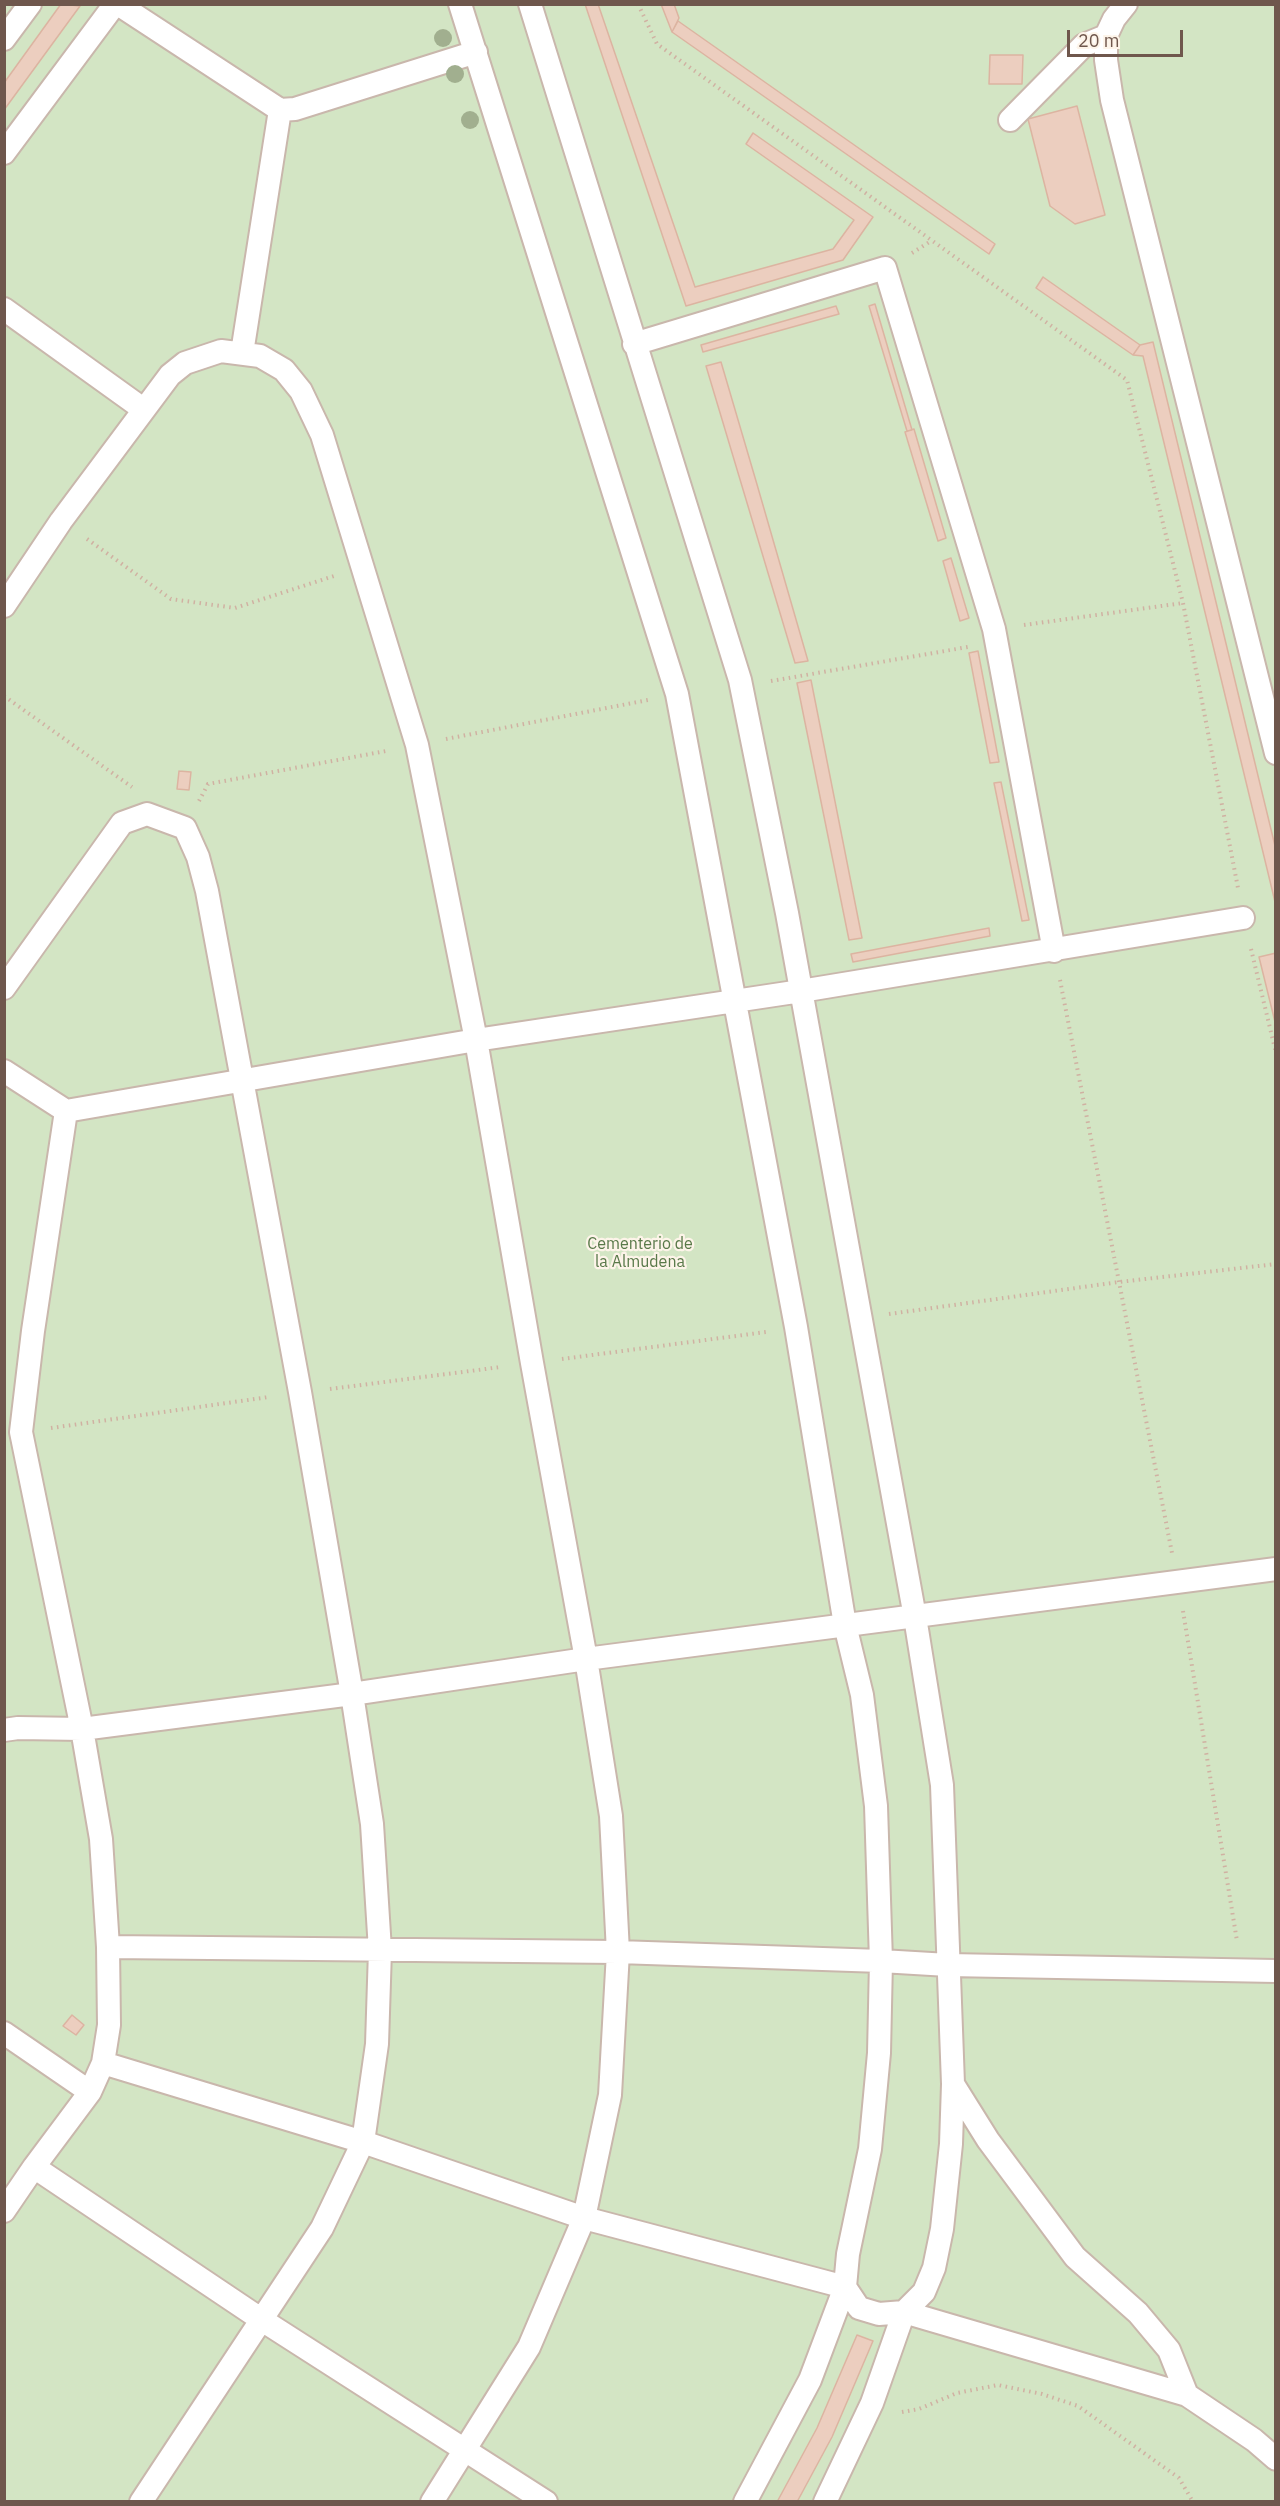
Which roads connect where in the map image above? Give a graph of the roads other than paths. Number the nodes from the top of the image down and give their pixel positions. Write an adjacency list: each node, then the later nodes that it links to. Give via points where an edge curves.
1 (30, 4): 7 (lane)
2 (116, 4): 9 (lane); 11 (lane)
3 (460, 4): 8 (lane)
4 (530, 4): 13 (lane)
5 (1126, 4): 6 (lane)
6 (1106, 36): 10 (lane, via 1084,45); 17 (lane, via 1112,100)
7 (4, 39)
8 (476, 52): 9 (lane, via 295,109); 22 (lane, via 677,694)
9 (280, 110): 14 (lane)
10 (1010, 120)
11 (4, 153)
12 (4, 309): 15 (lane)
13 (634, 344): 19 (lane, via 885,268 994,629); 21 (lane, via 740,680)
14 (242, 353): 15 (lane, via 221,351 185,363); 23 (lane, via 260,356 284,370 301,391 322,435 417,745)
15 (143, 409): 16 (lane)
16 (4, 606)
17 (1275, 753)
18 (1243, 918): 19 (lane)
19 (1054, 951): 21 (lane)
20 (4, 988): 25 (lane, via 123,823 147,814 185,828 207,891)
21 (801, 991): 22 (lane); 28 (lane)
22 (734, 1000): 23 (lane); 29 (lane, via 796,1327)
23 (476, 1040): 25 (lane); 30 (lane)
24 (4, 1071): 26 (lane)
25 (243, 1081): 26 (lane); 31 (lane)
26 (66, 1111): 32 (lane, via 21,1432)
27 (1275, 1569): 28 (lane)
28 (915, 1617): 29 (lane); 38 (lane, via 942,1785)
29 (845, 1625): 30 (lane); 37 (lane, via 862,1695 876,1806)
30 (586, 1659): 31 (lane); 36 (lane, via 611,1816)
31 (352, 1694): 32 (lane); 35 (lane, via 372,1824)
32 (82, 1729): 33 (lane); 34 (lane, via 101,1839)
33 (4, 1730)
34 (108, 1947): 35 (lane); 41 (lane, via 109,2025)
35 (380, 1950): 36 (lane); 44 (lane, via 377,2044)
36 (618, 1952): 37 (lane); 47 (lane, via 610,2095)
37 (881, 1960): 38 (lane); 48 (lane, via 879,2054 870,2149)
38 (948, 1965): 39 (lane); 42 (lane)
39 (1275, 1971)
40 (4, 2033): 43 (lane)
41 (103, 2063): 43 (lane); 44 (lane)
42 (953, 2084): 49 (lane, via 951,2144 934,2268 924,2292); 51 (lane, via 988,2140 1076,2257 1138,2313 1169,2350)
43 (90, 2092): 45 (lane)
44 (363, 2142): 47 (lane); 50 (lane, via 322,2228)
45 (34, 2167): 46 (lane); 50 (lane)
46 (4, 2211)
47 (584, 2218): 48 (lane); 52 (lane, via 530,2347)
48 (845, 2287): 49 (lane, via 859,2308 879,2314); 54 (lane, via 810,2380)
49 (904, 2312): 51 (lane); 58 (lane, via 872,2403)
50 (262, 2320): 52 (lane); 55 (lane)
51 (1187, 2396): 53 (lane, via 1254,2440)
52 (467, 2449): 56 (lane); 57 (lane)
53 (1275, 2459)
54 (748, 2496)
55 (141, 2502)
56 (432, 2502)
57 (546, 2502)
58 (825, 2502)

